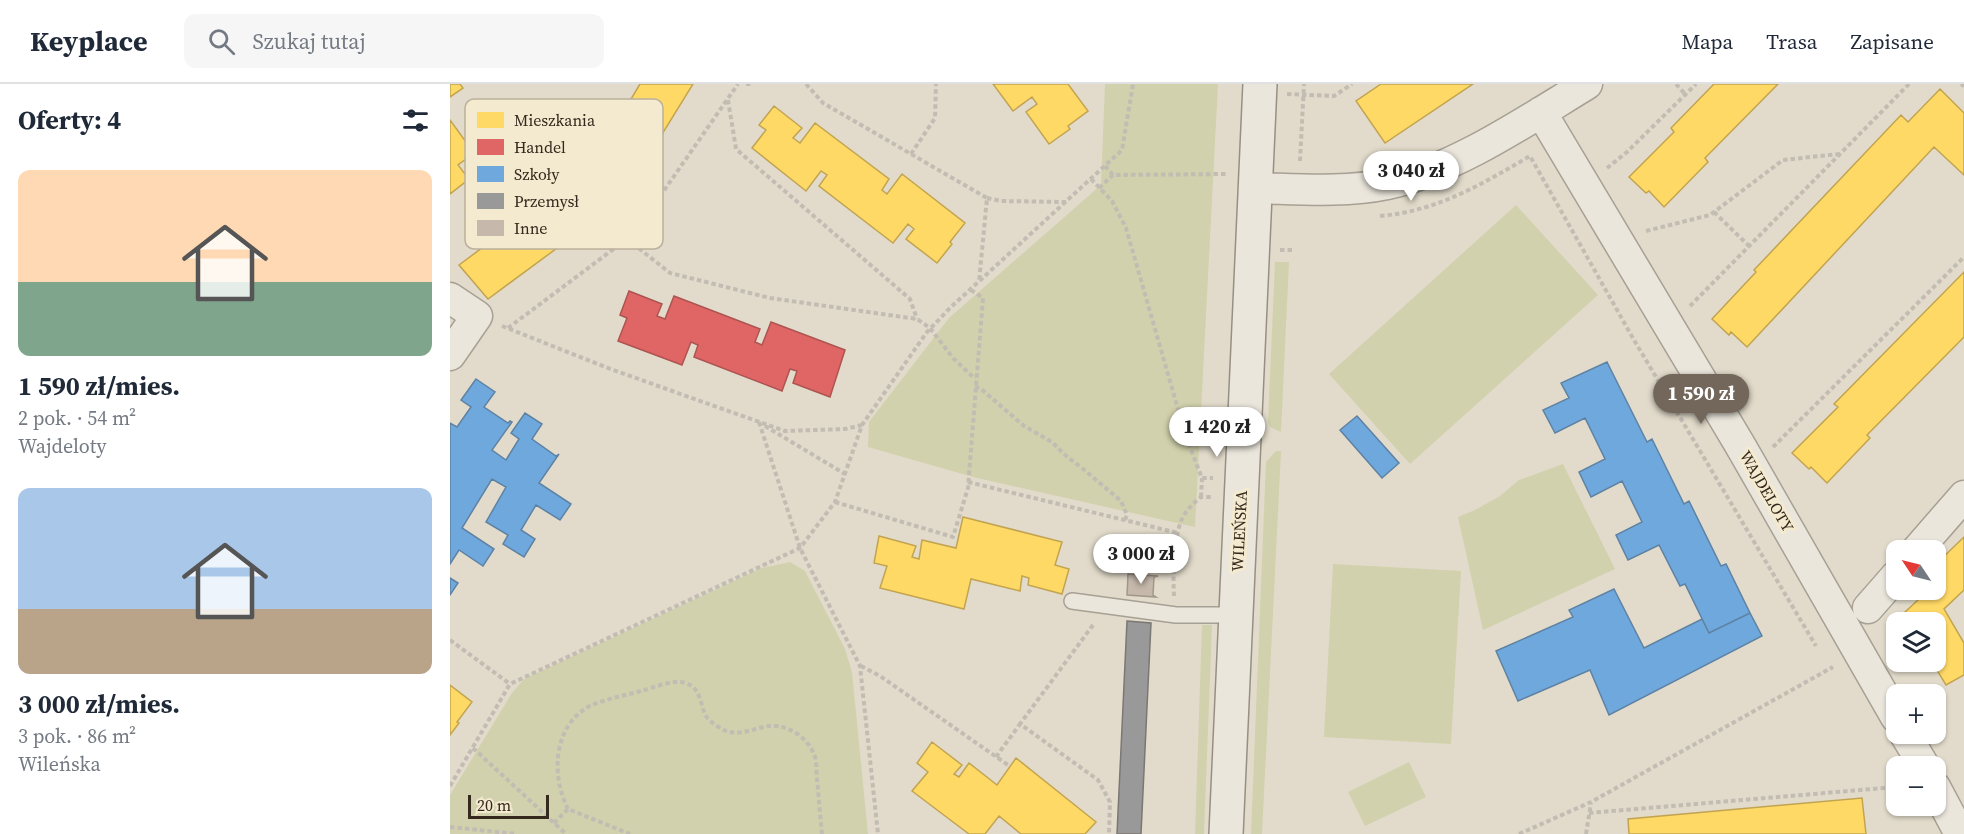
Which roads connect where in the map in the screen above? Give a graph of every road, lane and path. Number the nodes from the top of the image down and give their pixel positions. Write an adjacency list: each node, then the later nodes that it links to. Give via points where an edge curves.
1 (738, 84): 16 (path)
2 (746, 84): 3 (path)
3 (753, 84)
4 (806, 84): 19 (path, via 823,103)
5 (936, 84): 19 (path, via 935,118)
6 (1133, 84): 22 (path, via 1122,150)
7 (1304, 84): 14 (path)
8 (1352, 84): 14 (path, via 1334,96)
9 (1587, 84): 17 (street)
10 (1676, 84): 15 (path)
11 (1695, 84): 15 (path)
12 (1909, 84): 18 (path)
13 (1260, 88): 14 (path); 27 (street, WILEŃSKA)
14 (1302, 94): 20 (path)
15 (1685, 94): 24 (path)
16 (728, 99): 29 (path); 46 (path, via 736,150 910,299)
17 (1541, 112): 27 (street, via 1463,156 1426,173 1387,184 1342,189); 78 (street, WAJDELOTY, via 1735,435)
18 (1840, 153): 32 (path, via 1783,160); 35 (path)
19 (912, 154): 30 (path)
20 (1300, 160): 21 (path); 23 (path)
21 (1310, 161)
22 (1105, 166): 25 (path); 26 (path)
23 (1299, 167)
24 (1604, 171)
25 (1113, 175): 27 (path); 28 (path)
26 (1091, 179): 28 (path); 31 (path)
27 (1242, 181): 72 (street, WILEŃSKA)
28 (1100, 188): 56 (path, via 1112,201 1125,228 1186,437)
29 (663, 192)
30 (987, 198): 31 (path); 41 (path)
31 (1066, 202): 41 (path)
32 (1714, 212): 34 (path); 35 (path)
33 (1380, 216): 74 (path, via 1437,204 1466,193 1530,156)
34 (1641, 232)
35 (1749, 246): 44 (path)
36 (614, 249): 47 (path)
37 (640, 249): 46 (path, via 670,273 770,298)
38 (1276, 250): 39 (path)
39 (1295, 250)
40 (1964, 257): 54 (path)
41 (979, 282): 42 (path)
42 (971, 290): 48 (path); 50 (path, via 983,298)
43 (450, 298): 45 (street)
44 (1688, 308)
45 (477, 316): 47 (path); 49 (street)
46 (917, 319): 48 (path)
47 (508, 328): 52 (path)
48 (930, 328): 50 (path, via 953,358); 53 (path)
49 (450, 355)
50 (976, 377): 51 (path)
51 (975, 387): 58 (path); 63 (path, via 1024,426 1052,442 1121,501)
52 (759, 422): 53 (path, via 785,431); 55 (path); 66 (path)
53 (862, 425): 55 (path)
54 (1773, 448)
55 (844, 474): 62 (path)
56 (1202, 478): 57 (path); 60 (path)
57 (1220, 479)
58 (968, 482): 62 (path, via 953,537); 63 (path)
59 (1964, 496): 65 (street)
60 (1201, 497): 61 (path); 64 (path, via 1181,519)
61 (1220, 497)
62 (835, 502): 66 (path)
63 (1125, 520): 64 (path)
64 (1178, 532): 71 (path, via 1173,575)
65 (1926, 540)
66 (800, 548): 75 (path); 77 (path)
67 (1886, 587): 70 (street)
68 (1072, 602): 69 (lane)
69 (1115, 608): 71 (lane); 79 (path, via 1115,615 1087,631)
70 (1868, 608)
71 (1176, 615): 72 (lane)
72 (1235, 615): 99 (street, WILEŃSKA)
73 (450, 640): 77 (path)
74 (1816, 646)
75 (861, 666): 81 (path); 97 (path)
76 (1833, 667): 88 (path)
77 (510, 684): 80 (path)
78 (1886, 699)
79 (1020, 724): 81 (path); 98 (path, via 1098,780 1110,802)
80 (472, 748): 84 (path); 91 (path)
81 (996, 757): 82 (path)
82 (1008, 765)
83 (450, 775): 84 (path)
84 (456, 777): 85 (path)
85 (450, 786)
86 (1886, 788): 90 (path)
87 (1948, 796): 102 (street)
88 (1591, 802): 90 (path); 100 (path)
89 (568, 809): 91 (path); 95 (path); 96 (path, via 558,785 557,768 559,746 576,717 600,702 679,682 692,686 706,716 725,730 744,732 780,726 805,741 815,757)
90 (1589, 813): 101 (path)
91 (554, 823): 94 (path)
92 (450, 826): 93 (path)
93 (517, 834)
94 (566, 834)
95 (630, 834)
96 (822, 834)
97 (878, 834)
98 (1109, 834)
99 (1226, 834)
100 (1519, 834)
101 (1586, 834)
102 (1960, 834)

